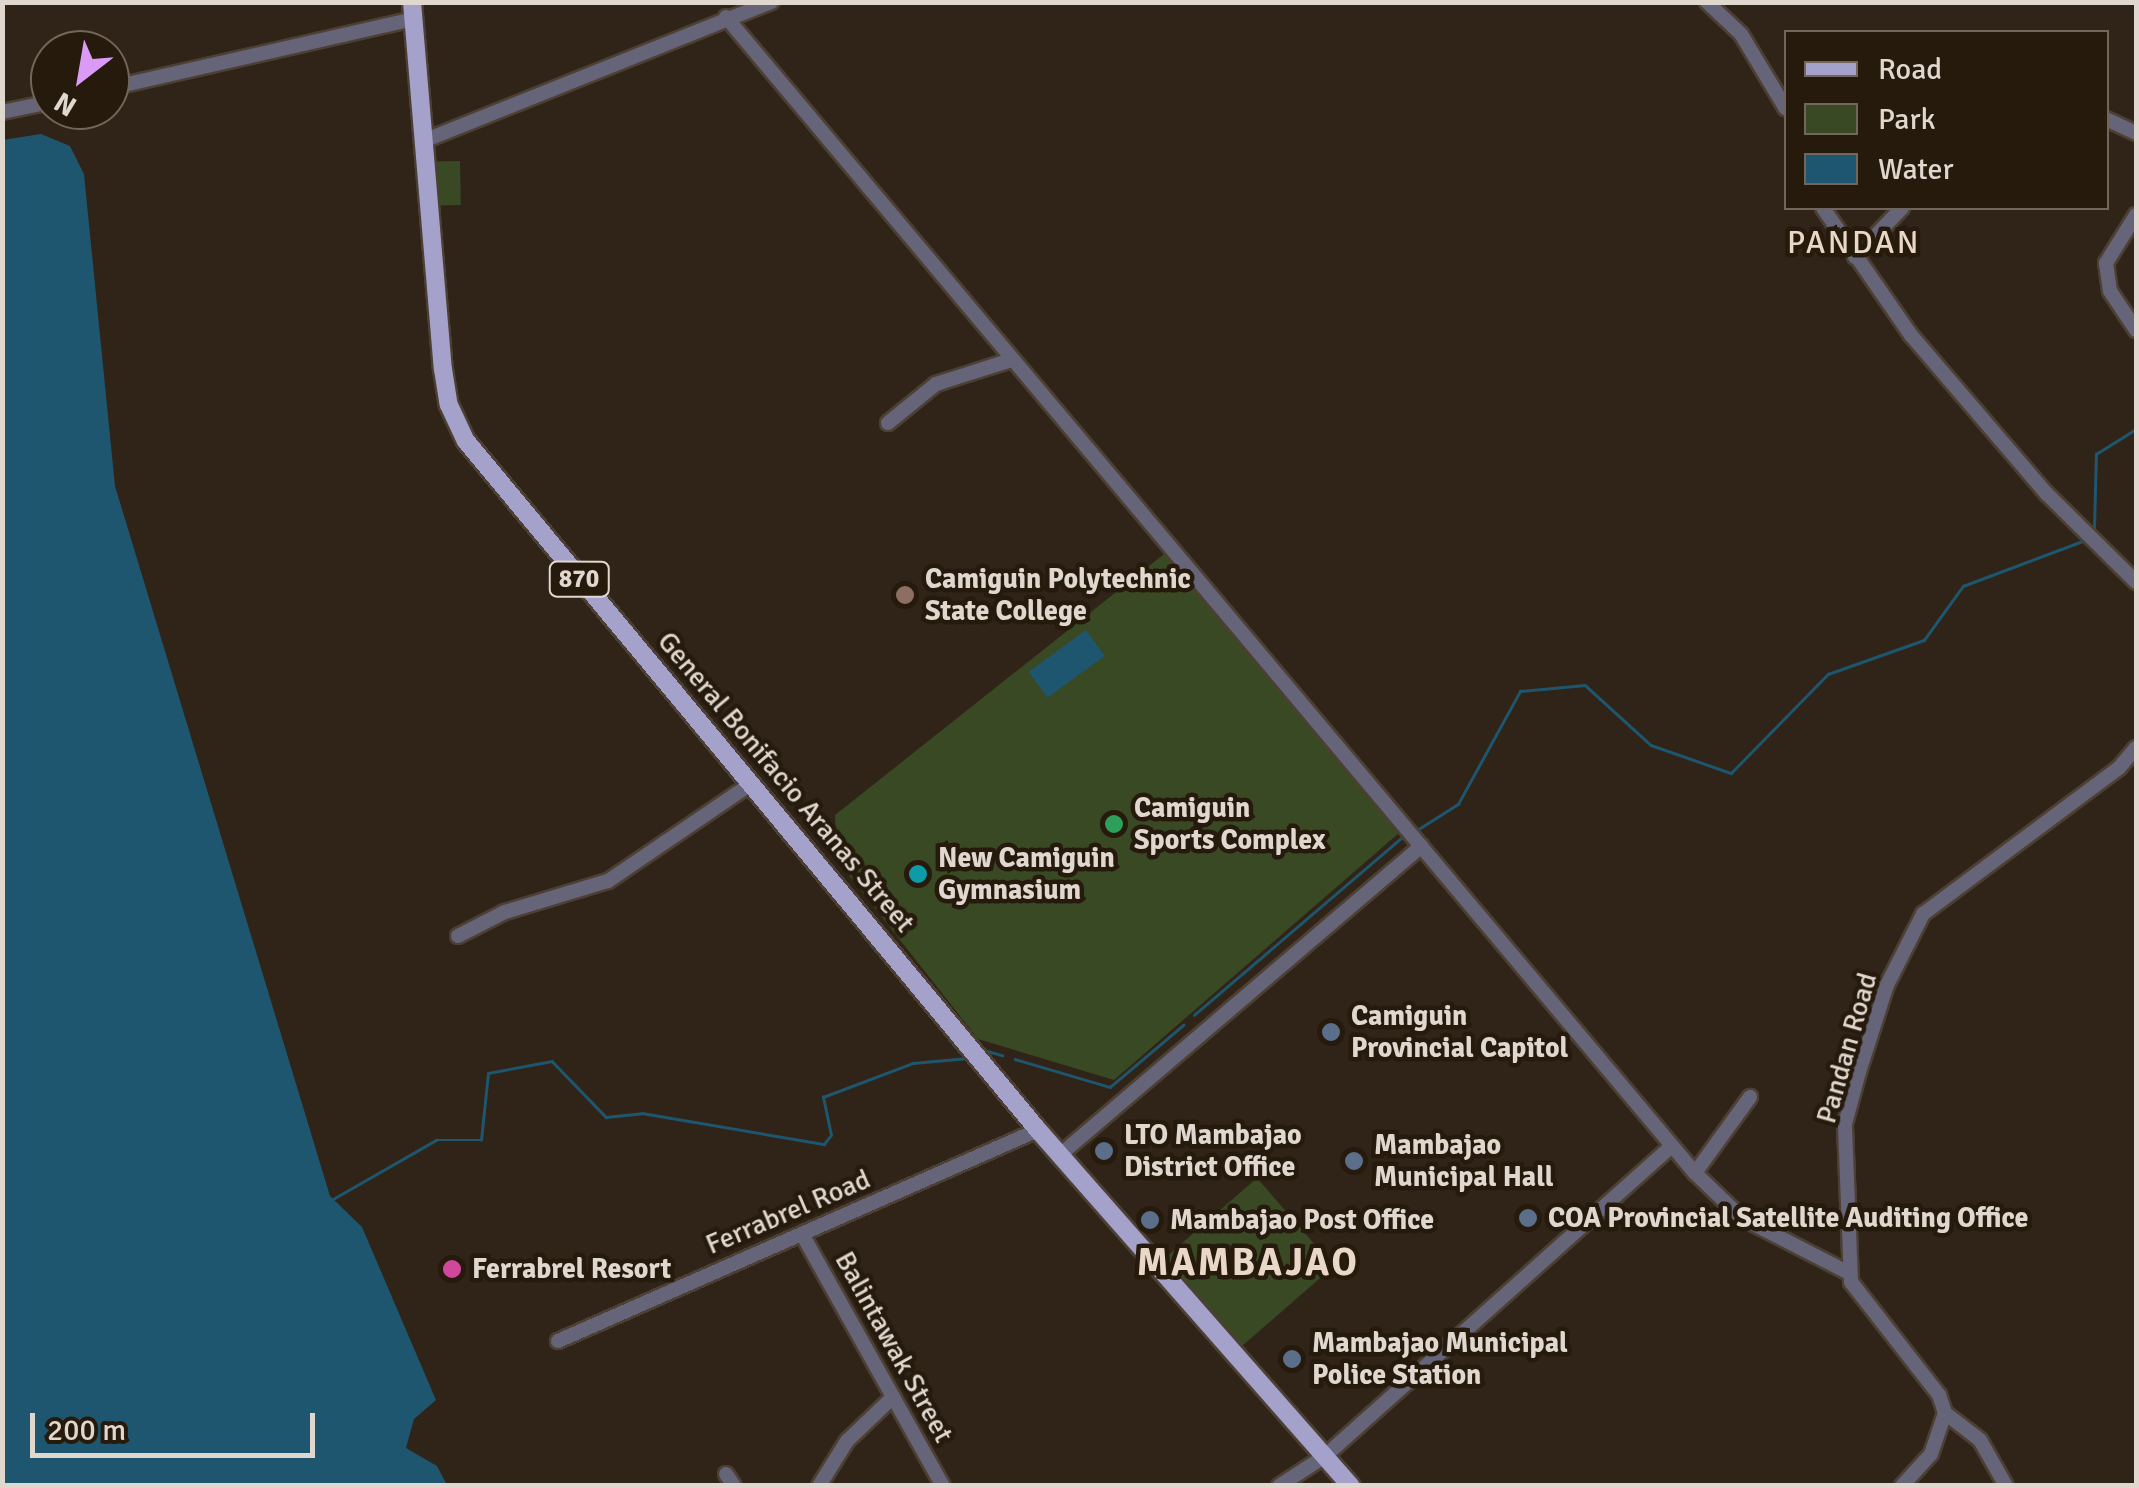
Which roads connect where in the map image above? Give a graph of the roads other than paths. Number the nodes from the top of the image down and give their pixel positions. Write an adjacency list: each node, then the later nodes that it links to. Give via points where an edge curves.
1 (771, 2): 4 (street)
2 (1708, 2): 7 (street, via 1750,46)
3 (412, 11): 5 (street); 11 (main road, General Bonifacio Aranas Street / 870)
4 (726, 16): 11 (street); 17 (street)
5 (130, 83)
6 (30, 106): 8 (street)
7 (1784, 106)
8 (2, 112)
9 (2109, 120): 10 (street)
10 (2136, 134)
11 (426, 140): 21 (main road, General Bonifacio Aranas Street / 870, via 443,369 456,423 477,458)
12 (1824, 210): 15 (street)
13 (1900, 210): 15 (street)
14 (2136, 214): 16 (street, via 2106,263 2110,292)
15 (1855, 257): 19 (street, via 1910,335 2030,475)
16 (2136, 330)
17 (1011, 360): 18 (street, via 936,384); 22 (street)
18 (888, 424)
19 (2136, 582)
20 (2136, 748): 30 (street, Pandan Road, via 2120,768 1941,899 1914,928 1888,984 1846,1124)
21 (752, 783): 23 (street, via 608,881 518,907); 25 (main road, General Bonifacio Aranas Street / 870)
22 (1421, 846): 26 (street); 27 (street)
23 (458, 936)
24 (1750, 1097): 28 (street)
25 (1038, 1130): 27 (main road, General Bonifacio Aranas Street / 870); 29 (street, Ferrabrel Road)
26 (1672, 1146): 28 (street); 34 (street)
27 (1060, 1154): 34 (main road, General Bonifacio Aranas Street / 870)
28 (1695, 1172): 30 (street, via 1742,1218)
29 (802, 1234): 31 (street, Ferrabrel Road); 32 (street, Balintawak Street)
30 (1849, 1272): 33 (street, Pandan Road, via 1864,1306 1939,1395)
31 (558, 1341)
32 (893, 1397): 35 (street, via 847,1440); 36 (street, Balintawak Street)
33 (1946, 1413): 39 (street, via 1932,1454); 40 (street, Pandan Road, via 1980,1440)
34 (1325, 1456): 37 (street); 38 (main road, General Bonifacio Aranas Street / 870)
35 (819, 1486)
36 (943, 1486)
37 (1278, 1486)
38 (1351, 1486)
39 (1902, 1486)
40 (2006, 1486)

